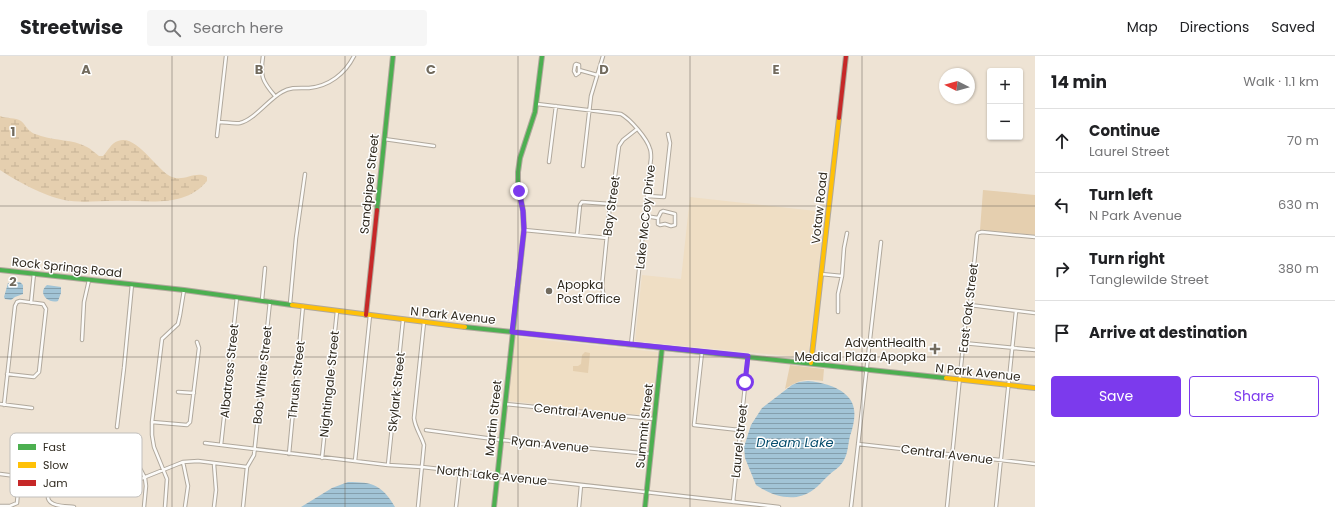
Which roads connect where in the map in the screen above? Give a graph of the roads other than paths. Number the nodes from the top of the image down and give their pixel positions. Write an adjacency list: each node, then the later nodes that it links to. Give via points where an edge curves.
1 (226, 56): 14 (street)
2 (263, 56): 10 (street, via 263,82)
3 (354, 56): 10 (street, via 345,70 331,81 316,87 290,88)
4 (393, 56): 18 (street, Sandpiper Street)
5 (542, 56): 11 (street, Martin Street)
6 (603, 56): 9 (street)
7 (846, 56): 36 (street, Votaw Road)
8 (580, 70): 9 (street)
9 (597, 75): 13 (street)
10 (275, 96): 14 (street, via 245,122)
11 (536, 104): 12 (street, Lake McCoy Drive); 27 (street, Martin Street, via 518,172)
12 (556, 106): 13 (street, Lake McCoy Drive); 20 (street)
13 (589, 110): 15 (street, Lake McCoy Drive, via 621,114); 21 (street)
14 (219, 122): 17 (street)
15 (637, 129): 23 (street, Lake McCoy Drive, via 650,149); 24 (street, Bay Street, via 619,146)
16 (668, 134): 23 (street, via 670,143 664,197)
17 (217, 136)
18 (384, 139): 19 (street); 53 (street, Sandpiper Street)
19 (434, 146)
20 (549, 162)
21 (583, 166)
22 (305, 174): 46 (street)
23 (647, 196): 25 (street, Lake McCoy Drive)
24 (610, 204): 29 (street, via 582,202); 31 (street, Bay Street)
25 (645, 216): 26 (street); 60 (street, Lake McCoy Drive)
26 (658, 218): 26 (street, via 663,211 674,213 675,225 658,225)
27 (524, 230): 29 (street); 56 (street, Martin Street)
28 (847, 233): 37 (street)
29 (576, 235): 31 (street)
30 (1035, 237): 47 (street, East Oak Street, via 978,233)
31 (607, 238): 41 (street, Bay Street)
32 (881, 242): 67 (street)
33 (265, 268): 43 (street)
34 (0, 270): 35 (street, Rock Springs Road)
35 (34, 273): 38 (street, Rock Springs Road); 45 (street)
36 (821, 274): 37 (street); 66 (street, Votaw Road)
37 (842, 276): 51 (street)
38 (89, 279): 39 (street, Rock Springs Road); 57 (street, via 84,302)
39 (132, 284): 40 (street, N Park Avenue); 80 (street)
40 (184, 290): 42 (street, N Park Avenue); 79 (street, via 178,324 162,339)
41 (603, 292)
42 (237, 297): 43 (street, N Park Avenue); 86 (street, Albatross Street)
43 (262, 300): 44 (street, N Park Avenue)
44 (270, 301): 46 (street, N Park Avenue); 87 (street, Bob White Street)
45 (31, 303): 68 (street, via 20,301 15,306); 68 (street, via 43,304 46,309 39,372 34,377)
46 (290, 304): 48 (street, N Park Avenue)
47 (970, 305): 50 (street); 59 (street, East Oak Street)
48 (304, 306): 49 (street, N Park Avenue); 88 (street, Thrush Street)
49 (337, 310): 53 (street, N Park Avenue); 91 (street, Nightingale Street)
50 (1016, 311): 52 (street); 62 (street)
51 (838, 312)
52 (1035, 313)
53 (368, 315): 54 (street, N Park Avenue); 93 (street, Sandpiper Street)
54 (404, 320): 55 (street, N Park Avenue); 97 (street, Skylark Street)
55 (424, 322): 56 (street, N Park Avenue); 99 (street, via 414,418 424,445)
56 (512, 332): 60 (street, N Park Avenue); 75 (street, Martin Street)
57 (82, 340)
58 (197, 342): 73 (street, via 199,348)
59 (963, 343): 62 (street); 69 (street, East Oak Street)
60 (630, 345): 61 (street, N Park Avenue)
61 (662, 348): 64 (street, N Park Avenue); 78 (street, Summit Street)
62 (1013, 348): 63 (street); 70 (street)
63 (1035, 350)
64 (702, 352): 65 (street, N Park Avenue); 82 (street, via 694,424)
65 (748, 356): 66 (street, N Park Avenue); 82 (street, Laurel Street)
66 (811, 363): 67 (street, N Park Avenue)
67 (866, 370): 69 (street, N Park Avenue); 85 (street)
68 (7, 374): 76 (street)
69 (960, 380): 70 (street, N Park Avenue); 90 (street, East Oak Street)
70 (1009, 385): 71 (street, N Park Avenue); 92 (street)
71 (1035, 388)
72 (178, 392): 73 (street)
73 (194, 393): 79 (street, via 189,424)
74 (0, 404): 76 (street)
75 (505, 404): 78 (street, Central Avenue); 83 (street, Martin Street)
76 (4, 405): 77 (street)
77 (32, 408)
78 (654, 420): 89 (street, Summit Street)
79 (152, 422): 100 (street, via 154,447)
80 (117, 427)
81 (426, 430): 83 (street, Ryan Avenue)
82 (740, 430): 111 (street, Laurel Street)
83 (501, 440): 89 (street, Ryan Avenue); 105 (street, Martin Street)
84 (205, 443): 86 (street, North Lake Avenue)
85 (858, 444): 90 (street, Central Avenue); 126 (street)
86 (221, 445): 87 (street, North Lake Avenue)
87 (255, 449): 88 (street, North Lake Avenue); 98 (street, Bob White Street)
88 (288, 454): 91 (street, North Lake Avenue)
89 (651, 454): 108 (street, Summit Street)
90 (952, 455): 92 (street, Central Avenue); 127 (street, East Oak Street)
91 (322, 458): 93 (street, North Lake Avenue)
92 (1001, 460): 96 (street, Central Avenue); 128 (street)
93 (355, 461): 97 (street, North Lake Avenue)
94 (183, 462): 95 (street); 100 (street); 117 (street, via 188,486)
95 (214, 464): 98 (street); 118 (street)
96 (1035, 464)
97 (388, 465): 99 (street, North Lake Avenue)
98 (247, 467): 119 (street, Bob White Street)
99 (422, 467): 101 (street, North Lake Avenue); 120 (street)
100 (163, 469): 106 (street); 116 (street, via 168,486)
101 (460, 471): 105 (street, North Lake Avenue); 121 (street)
102 (0, 474): 104 (street)
103 (142, 474): 106 (street)
104 (10, 475)
105 (497, 476): 107 (street, North Lake Avenue); 122 (street, Martin Street)
106 (144, 478): 115 (street)
107 (581, 485): 108 (street, North Lake Avenue); 123 (street)
108 (647, 491): 111 (street, North Lake Avenue); 124 (street, Summit Street)
109 (18, 497): 112 (street, via 17,502 10,506)
110 (48, 497): 114 (street, via 52,504)
111 (733, 502): 113 (street, North Lake Avenue)
112 (0, 506)
113 (757, 506): 125 (street, North Lake Avenue)
114 (74, 507)
115 (144, 507)
116 (165, 507)
117 (185, 507)
118 (214, 507)
119 (243, 507)
120 (418, 507)
121 (456, 507)
122 (494, 507)
123 (578, 507)
124 (645, 507)
125 (779, 507)
126 (851, 507)
127 (947, 507)
128 (996, 507)

